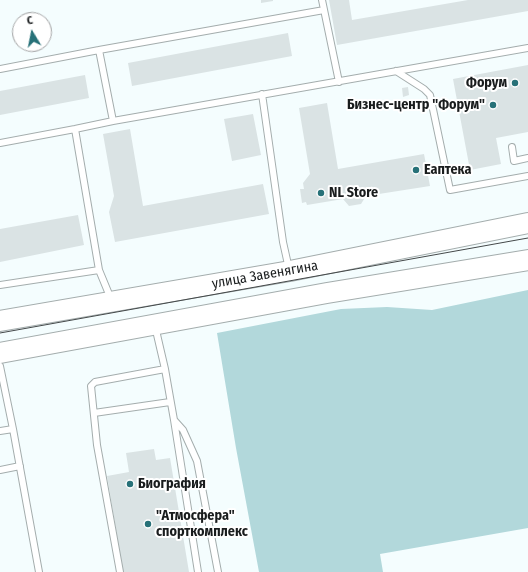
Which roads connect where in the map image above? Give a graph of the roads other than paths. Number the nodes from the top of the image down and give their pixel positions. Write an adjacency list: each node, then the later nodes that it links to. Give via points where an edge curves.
1 (322, 0): 2 (lane)
2 (324, 10): 4 (lane); 7 (lane)
3 (528, 48): 6 (lane)
4 (99, 50): 5 (lane); 9 (lane)
5 (0, 69)
6 (396, 72): 7 (lane); 14 (lane, via 430,95 450,190)
7 (339, 82): 8 (lane)
8 (262, 94): 9 (lane); 18 (lane, via 283,242)
9 (113, 121): 10 (lane)
10 (75, 129): 11 (lane); 17 (lane)
11 (0, 143)
12 (512, 147): 13 (lane, via 514,161)
13 (528, 158)
14 (528, 176)
15 (528, 223): 18 (main road, улица Завенягина)
16 (528, 260): 22 (main road, улица Завенягина)
17 (99, 270): 19 (lane); 20 (lane)
18 (290, 271): 20 (main road, улица Завенягина)
19 (0, 285)
20 (112, 302): 21 (main road, улица Завенягина)
21 (0, 321)
22 (154, 325): 23 (main road, улица Завенягина); 25 (lane)
23 (0, 353)
24 (0, 366): 29 (lane)
25 (165, 369): 26 (lane); 27 (lane, via 94,382 91,387)
26 (170, 402): 27 (lane); 28 (lane)
27 (94, 413): 34 (lane, via 97,445)
28 (174, 420): 35 (lane); 36 (lane, via 183,430 197,461)
29 (13, 429): 30 (lane); 31 (lane)
30 (0, 431)
31 (20, 466): 32 (lane); 33 (lane)
32 (0, 470)
33 (39, 572)
34 (120, 572)
35 (198, 572)
36 (218, 572)

